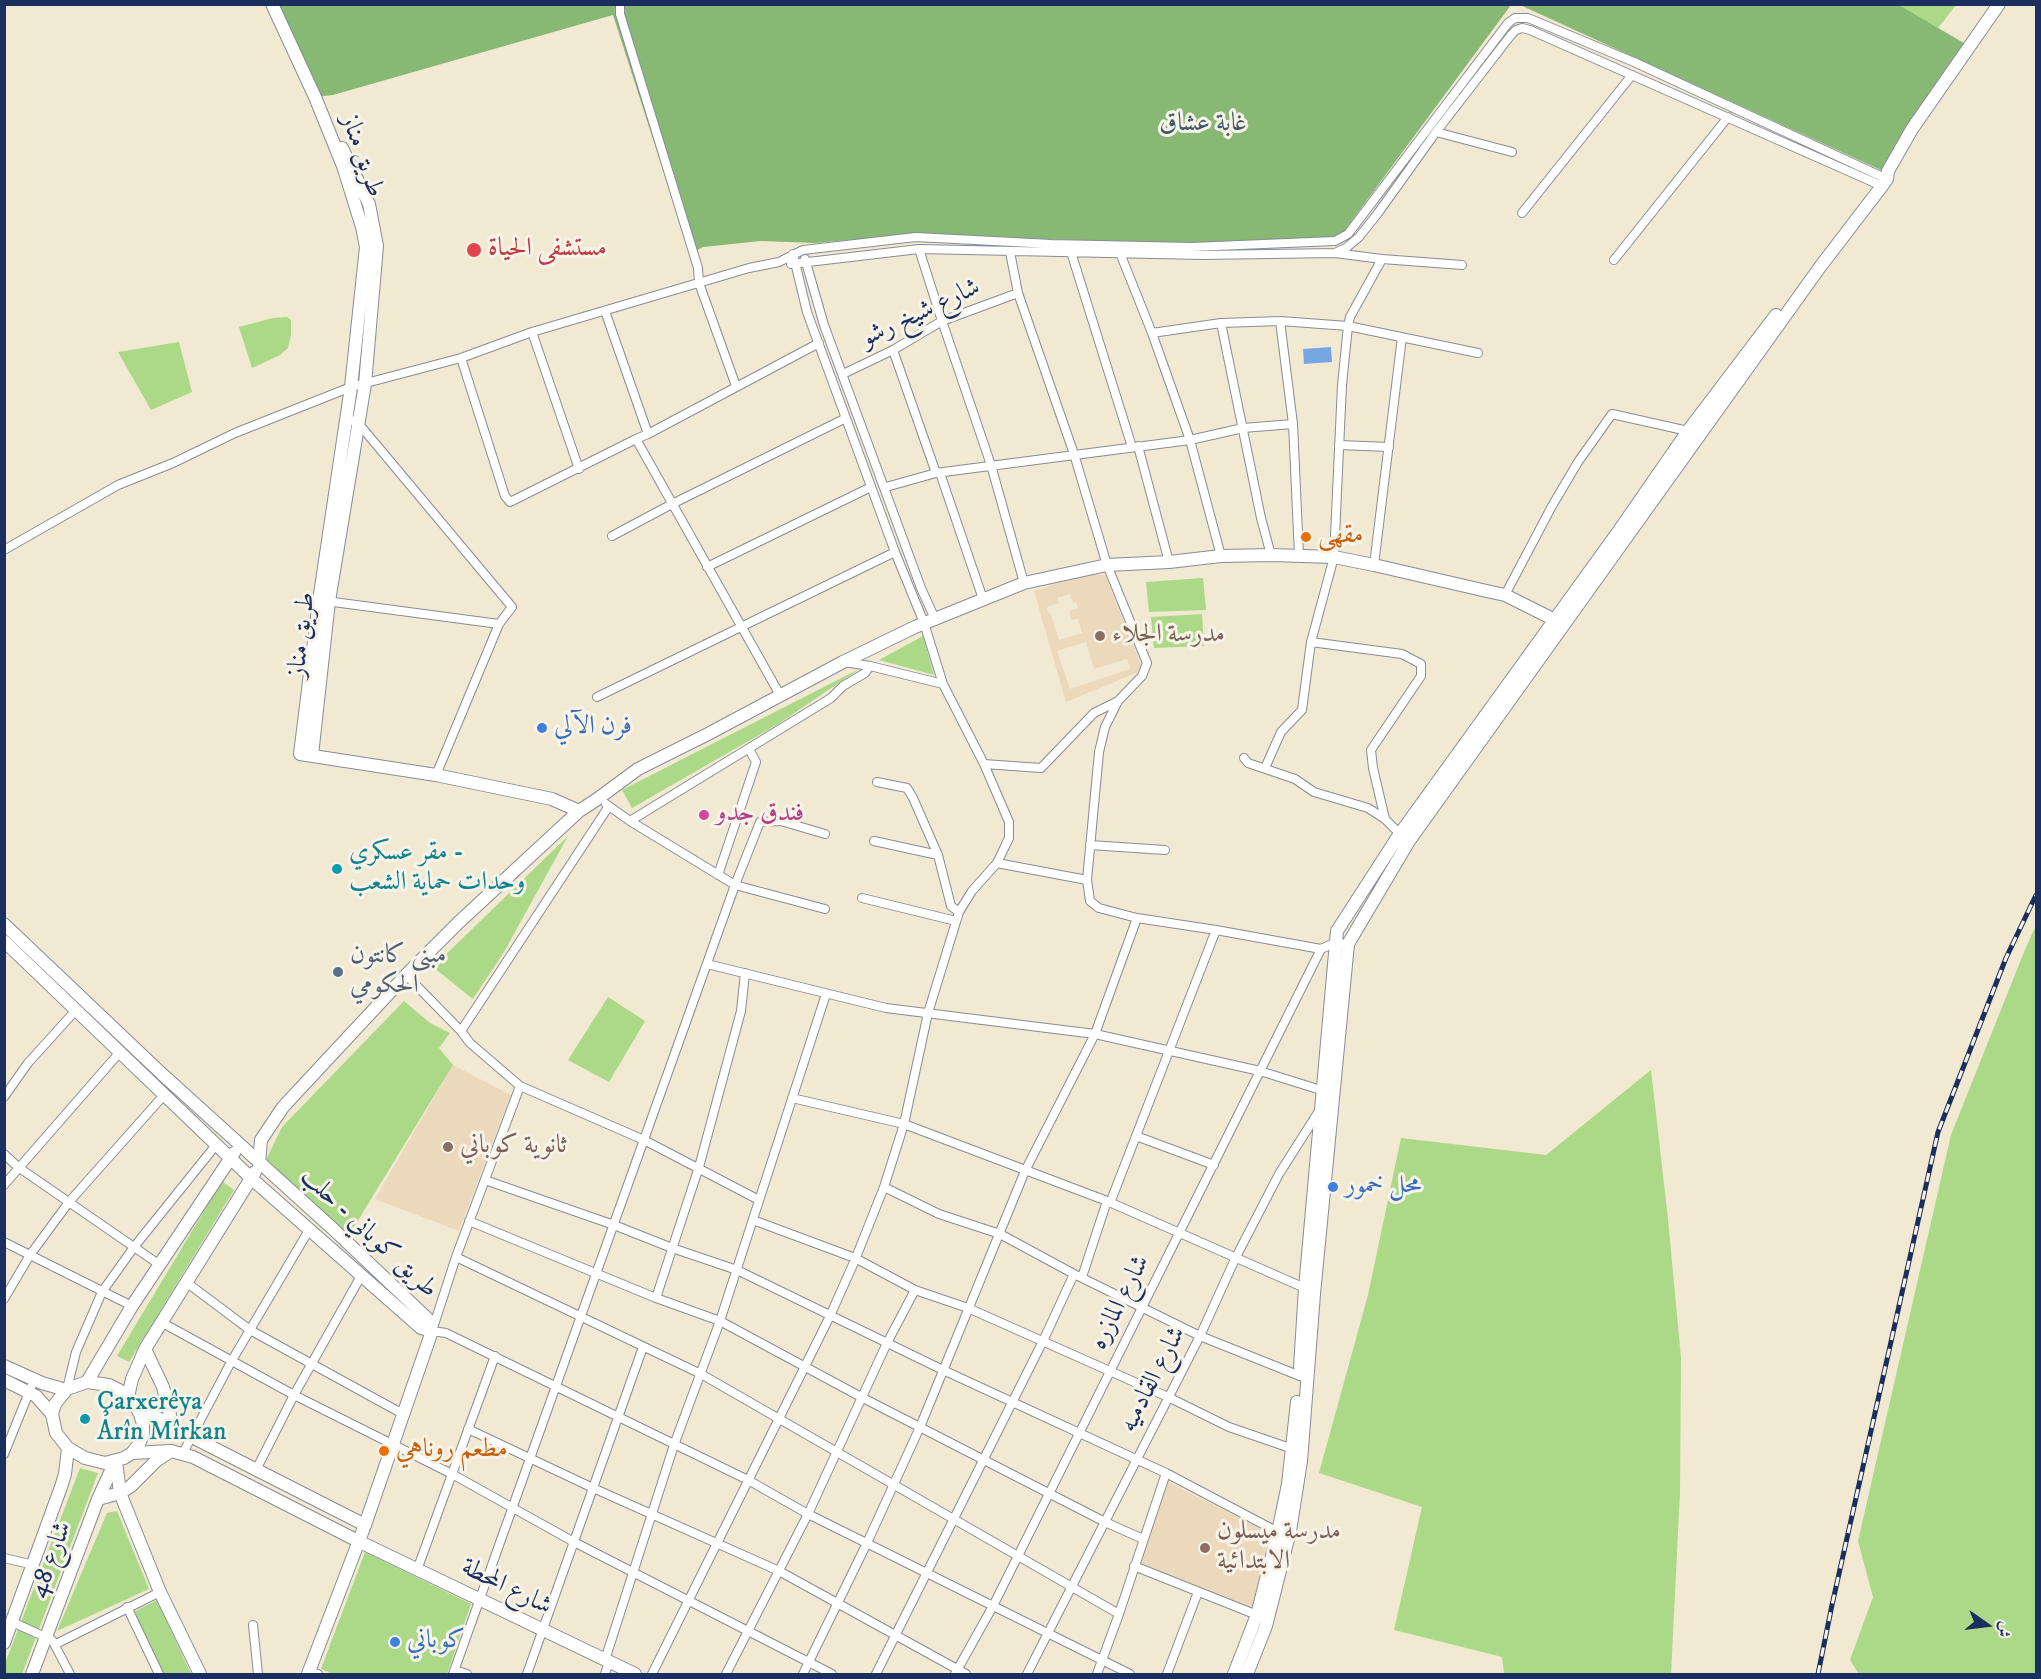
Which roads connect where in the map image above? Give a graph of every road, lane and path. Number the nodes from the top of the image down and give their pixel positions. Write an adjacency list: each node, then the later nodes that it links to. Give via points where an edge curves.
1 (272, 4): 5 (main road)
2 (620, 4): 24 (street, via 698,268)
3 (1999, 4): 9 (main road, via 1912,129)
4 (1632, 75): 6 (street); 7 (street, via 1522,28 1511,35); 10 (street)
5 (321, 111): 39 (main road, طريق مناز, via 352,164 374,222 377,246); 41 (main road, طريق مناز, via 343,166 366,247)
6 (1728, 117): 9 (street); 19 (street)
7 (1436, 132): 8 (street); 16 (street, via 1359,237)
8 (1512, 152)
9 (1883, 179): 12 (street, via 1634,62 1522,17 1508,23 1348,234 1335,241 1192,247 916,237); 47 (main road); 77 (main road)
10 (1522, 213)
11 (919, 249): 13 (street); 21 (street); 27 (street)
12 (803, 250): 17 (street); 21 (street)
13 (1010, 252): 14 (street); 25 (street)
14 (1071, 252): 15 (street); 51 (street)
15 (1120, 253): 16 (street); 32 (street)
16 (1335, 253): 18 (street)
17 (794, 254): 20 (street); 22 (street)
18 (1382, 260): 23 (street); 30 (street)
19 (1614, 260)
20 (779, 262): 22 (street); 24 (street)
21 (806, 262): 22 (street); 38 (street)
22 (796, 265): 34 (street)
23 (1462, 265)
24 (699, 283): 26 (street); 40 (street)
25 (1018, 293): 27 (street, شارع شيخ رشو); 54 (street)
26 (604, 311): 31 (street); 48 (street)
27 (942, 321): 35 (street, شارع شيخ رشو); 55 (street)
28 (1280, 321): 29 (street); 30 (street); 45 (street)
29 (1221, 323): 32 (street); 46 (street)
30 (1348, 326): 33 (street); 52 (street)
31 (532, 332): 37 (street); 56 (street)
32 (1152, 333): 50 (street)
33 (1402, 337): 36 (street); 53 (street)
34 (819, 343): 40 (street); 43 (street)
35 (893, 350): 38 (street, شارع شيخ رشو); 57 (street)
36 (1478, 352)
37 (461, 358): 39 (street); 56 (street, via 510,502)
38 (843, 374): 59 (street)
39 (365, 384): 41 (street); 44 (main road, طريق مناز)
40 (736, 386): 48 (street)
41 (351, 387): 42 (main road, طريق مناز); 62 (street, via 118,485)
42 (347, 418): 44 (street); 75 (main road, طريق مناز)
43 (846, 418): 58 (street); 60 (street)
44 (359, 424): 75 (main road, طريق مناز); 78 (street, via 512,607)
45 (1293, 424): 46 (street); 65 (street)
46 (1243, 428): 50 (street); 64 (street)
47 (1688, 431): 73 (street, via 1612,414 1551,506); 77 (main road)
48 (648, 434): 49 (street)
49 (636, 439): 56 (street); 60 (street)
50 (1190, 440): 51 (street); 66 (street)
51 (1135, 446): 54 (street); 68 (street)
52 (1339, 446): 53 (street); 67 (street)
53 (1389, 447): 70 (street)
54 (1074, 454): 55 (street); 69 (street)
55 (991, 465): 57 (street); 72 (street)
56 (579, 469)
57 (938, 473): 59 (street); 74 (street)
58 (871, 487): 63 (street); 71 (street)
59 (886, 487): 76 (street)
60 (672, 504): 61 (street); 71 (street)
61 (612, 536)
62 (4, 550)
63 (895, 552): 76 (street); 79 (street)
64 (1271, 555): 65 (main road); 66 (main road)
65 (1299, 555): 67 (main road)
66 (1221, 556): 68 (main road)
67 (1334, 557): 70 (main road); 80 (street)
68 (1169, 562): 69 (main road)
69 (1107, 565): 72 (main road); 86 (street, via 1147,663 1142,676)
70 (1374, 565): 73 (main road)
71 (707, 567): 79 (street)
72 (1024, 583): 74 (main road)
73 (1505, 596): 77 (main road)
74 (983, 599): 76 (main road)
75 (324, 601): 78 (street); 91 (main road, طريق مناز, via 306,755)
76 (930, 621): 81 (main road); 83 (street)
77 (1559, 623): 98 (main road)
78 (499, 624): 91 (street)
79 (742, 627): 84 (street); 85 (street)
80 (1311, 642): 90 (street, via 1302,710 1281,732); 95 (street, via 1402,654 1421,664 1421,676 1371,750)
81 (843, 662): 82 (street); 84 (main road)
82 (870, 666): 83 (street); 87 (street, via 831,698)
83 (943, 684): 89 (street)
84 (780, 695): 93 (main road, via 638,769)
85 (597, 696)
86 (1118, 701): 89 (street, via 1094,714 1041,768); 100 (street, via 1105,727 1099,752)
87 (749, 749): 96 (street); 104 (street, via 756,762)
88 (1244, 758): 90 (street)
89 (984, 764): 103 (street, via 1009,822 1009,838)
90 (1265, 768): 95 (street, via 1314,792 1368,808)
91 (436, 775): 94 (main road, via 552,799)
92 (877, 782): 102 (street, via 907,788)
93 (604, 802): 94 (main road); 96 (street); 124 (street)
94 (579, 811): 120 (main road)
95 (1385, 819): 98 (street)
96 (630, 821): 104 (street)
97 (825, 834): 106 (street, via 781,821 760,822)
98 (1404, 838): 114 (main road, via 1343,919); 115 (main road)
99 (874, 841): 102 (street)
100 (1090, 845): 101 (street); 105 (street)
101 (1165, 850)
102 (938, 855): 109 (street, via 951,906)
103 (997, 863): 105 (street); 109 (street)
104 (718, 875): 106 (street)
105 (1087, 880): 110 (street, via 1090,901 1099,908)
106 (735, 885): 108 (street); 118 (street)
107 (862, 898): 111 (street)
108 (825, 909)
109 (958, 912): 111 (street)
110 (1137, 918): 113 (street); 125 (street)
111 (956, 921): 123 (street)
112 (5, 926): 140 (main road, طريق كوباني - حلب)
113 (1216, 930): 117 (street); 127 (street)
114 (1334, 942): 115 (street); 117 (street); 130 (main road)
115 (1348, 944): 134 (main road)
116 (7, 948): 122 (main road, طريق كوباني - حلب)
117 (1322, 949): 128 (street, شارع المازره)
118 (707, 964): 119 (street); 138 (street)
119 (745, 973): 121 (street); 146 (street, via 741,1011)
120 (406, 975): 124 (street); 137 (main road, via 283,1107)
121 (826, 994): 123 (street); 133 (street)
122 (76, 1010): 126 (main road, طريق كوباني - حلب); 132 (street, via 28,1063)
123 (928, 1013): 125 (street); 135 (street)
124 (461, 1031): 129 (street)
125 (1095, 1034): 127 (street); 147 (street)
126 (120, 1052): 131 (main road, طريق كوباني - حلب); 145 (street)
127 (1169, 1052): 128 (street); 136 (street)
128 (1260, 1071): 130 (street); 144 (street, شارع المازره)
129 (520, 1086): 138 (street); 149 (street)
130 (1324, 1091): 134 (main road)
131 (164, 1095): 139 (main road, طريق كوباني - حلب); 153 (street)
132 (4, 1097)
133 (792, 1098): 135 (street); 152 (street)
134 (1327, 1107): 166 (street, شارع القادميه, via 1279,1174); 175 (main road)
135 (904, 1124): 147 (street); 151 (street)
136 (1136, 1136): 144 (street); 154 (street)
137 (261, 1140): 140 (main road); 143 (main road)
138 (644, 1140): 146 (street); 157 (street)
139 (216, 1145): 142 (main road, طريق كوباني - حلب); 162 (street)
140 (240, 1147): 142 (main road); 143 (main road, طريق كوباني - حلب)
141 (4, 1154): 145 (street)
142 (229, 1158): 148 (main road, طريق كوباني - حلب); 168 (main road)
143 (259, 1164): 148 (main road); 187 (main road, طريق كوباني - حلب, via 428,1319)
144 (1214, 1165): 159 (street, شارع المازره)
145 (18, 1167): 150 (street); 153 (street)
146 (699, 1167): 152 (street); 163 (street)
147 (1025, 1171): 154 (street); 160 (street)
148 (252, 1179): 158 (main road, طريق كوباني - حلب); 173 (main road)
149 (485, 1180): 155 (street); 157 (street)
150 (4, 1185)
151 (884, 1187): 160 (street, via 939,1214); 167 (street)
152 (759, 1200): 156 (street)
153 (69, 1202): 162 (street); 164 (street)
154 (1108, 1202): 159 (street); 172 (street)
155 (469, 1221): 165 (street); 170 (street)
156 (753, 1221): 167 (street); 169 (street)
157 (614, 1225): 163 (street); 170 (street)
158 (309, 1230): 171 (main road, طريق كوباني - حلب); 186 (street)
159 (1180, 1232): 166 (street); 180 (street, شارع المازره)
160 (1000, 1234): 172 (street); 181 (street)
161 (4, 1242): 164 (street)
162 (134, 1246): 168 (street); 176 (street)
163 (672, 1248): 169 (street); 177 (street)
164 (30, 1255): 176 (street); 178 (street)
165 (456, 1257): 182 (street); 187 (street)
166 (1236, 1257): 175 (street); 188 (street, شارع القادميه)
167 (855, 1258): 174 (street); 183 (street)
168 (160, 1264): 179 (main road)
169 (737, 1270): 183 (street); 184 (street)
170 (597, 1274): 177 (street); 182 (street)
171 (361, 1276): 187 (main road, طريق كوباني - حلب, via 421,1328); 195 (street)
172 (1078, 1276): 180 (street); 189 (street)
173 (186, 1282): 185 (main road); 186 (street)
174 (915, 1290): 181 (street); 190 (street)
175 (1310, 1291): 201 (main road); 232 (main road)
176 (102, 1292): 179 (street); 206 (street, via 82,1334)
177 (656, 1298): 184 (street)
178 (4, 1299)
179 (132, 1306): 203 (main road)
180 (1143, 1306): 188 (street); 199 (street, شارع المازره)
181 (968, 1308): 189 (street); 198 (street)
182 (581, 1316): 191 (street); 205 (street)
183 (830, 1316): 190 (street); 197 (street)
184 (720, 1321): 197 (street); 200 (street)
185 (161, 1322): 192 (main road); 194 (street)
186 (250, 1330): 194 (street); 195 (street)
187 (432, 1330): 193 (street); 213 (main road)
188 (1200, 1335): 201 (street); 208 (street, شارع القادميه)
189 (1044, 1341): 199 (street); 211 (street)
190 (887, 1343): 198 (street); 209 (street)
191 (643, 1347): 200 (street); 214 (street)
192 (145, 1349): 210 (main road, via 132,1379); 216 (main road, via 163,1387)
193 (495, 1356): 205 (street); 218 (street)
194 (231, 1362): 207 (street); 220 (street)
195 (311, 1365): 207 (street); 213 (street)
196 (4, 1366): 204 (main road)
197 (805, 1366): 209 (street); 215 (street)
198 (943, 1370): 211 (street); 217 (street)
199 (1111, 1371): 208 (street); 219 (street, شارع المازره)
200 (701, 1374): 215 (street); 222 (street)
201 (1299, 1376): 224 (main road)
202 (4, 1380): 204 (main road)
203 (87, 1382): 206 (main road); 210 (main road, via 109,1385)
204 (32, 1386): 206 (main road); 212 (main road); 228 (street)
205 (556, 1387): 214 (street); 229 (street)
206 (67, 1389): 212 (main road)
207 (294, 1395): 221 (street); 234 (street)
208 (1168, 1397): 224 (street, via 1229,1427); 231 (street, شارع القادميه)
209 (863, 1398): 217 (street); 226 (street)
210 (131, 1401): 216 (main road); 227 (main road, via 143,1424 139,1444)
211 (1012, 1403): 219 (street); 230 (street)
212 (52, 1414): 223 (main road, via 56,1433)
213 (403, 1414): 221 (main road)
214 (618, 1417): 222 (street); 239 (street)
215 (778, 1419): 226 (street); 237 (street)
216 (173, 1427): 220 (main road)
217 (920, 1427): 230 (street); 238 (street)
218 (468, 1429): 229 (street); 236 (street)
219 (1079, 1434): 231 (street); 241 (street, شارع المازره)
220 (192, 1437): 225 (street); 234 (main road)
221 (392, 1445): 236 (street); 248 (main road)
222 (674, 1445): 237 (street); 244 (street)
223 (68, 1448): 233 (main road, via 85,1458); 257 (main road, 48 شارع, via 65,1474)
224 (1293, 1449): 232 (street); 249 (main road)
225 (177, 1452): 227 (main road); 240 (main road, via 156,1461); 251 (main road, شارع المحطة)
226 (836, 1452): 238 (street); 245 (street)
227 (132, 1453): 233 (main road)
228 (4, 1454)
229 (530, 1458): 239 (street); 243 (street)
230 (984, 1460): 241 (street); 246 (street)
231 (1136, 1461): 235 (street); 247 (street, شارع القادميه)
232 (1301, 1461): 307 (main road, via 1290,1530 1266,1626)
233 (116, 1462): 240 (main road); 242 (main road, 48 شارع)
234 (256, 1470): 248 (main road)
235 (1166, 1473): 249 (street); 250 (street)
236 (452, 1474): 243 (street); 259 (street)
237 (748, 1480): 245 (street); 253 (street)
238 (893, 1485): 246 (street); 254 (street)
239 (593, 1488): 244 (street); 252 (street)
240 (120, 1493): 242 (main road); 264 (main road)
241 (1049, 1494): 247 (street); 255 (street, شارع المازره)
242 (98, 1499): 279 (main road, 48 شارع)
243 (513, 1507): 252 (street); 266 (street)
244 (652, 1514): 253 (street); 260 (street)
245 (808, 1514): 254 (street); 261 (street)
246 (954, 1520): 255 (street); 262 (street)
247 (1105, 1522): 250 (street); 263 (street, شارع القادميه)
248 (365, 1525): 251 (main road)
249 (1278, 1532): 272 (main road)
250 (1143, 1539): 258 (street)
251 (358, 1541): 259 (main road, شارع المحطة); 286 (main road)
252 (574, 1542): 260 (street); 275 (street)
253 (717, 1542): 261 (street); 267 (street)
254 (867, 1543): 262 (street); 268 (street)
255 (1018, 1556): 263 (street); 269 (street, شارع المازره)
256 (4, 1558): 257 (street)
257 (34, 1565): 273 (main road, 48 شارع)
258 (1134, 1566): 265 (street); 271 (street)
259 (417, 1570): 266 (main road, شارع المحطة)
260 (634, 1571): 267 (street); 281 (street)
261 (779, 1571): 268 (street); 276 (street)
262 (927, 1573): 269 (street); 278 (street)
263 (1071, 1587): 271 (street); 277 (street, شارع القادميه)
264 (160, 1592): 270 (street); 290 (main road)
265 (1198, 1592): 272 (street); 305 (street)
266 (480, 1600): 275 (main road, شارع المحطة); 284 (street)
267 (688, 1602): 276 (street); 296 (street)
268 (837, 1604): 278 (street); 283 (street)
269 (993, 1606): 277 (street); 285 (street, شارع المازره)
270 (127, 1607): 279 (street); 289 (street)
271 (1119, 1614): 282 (street)
272 (1257, 1615): 306 (main road)
273 (12, 1622): 279 (street); 280 (main road, 48 شارع)
274 (253, 1625): 291 (street)
275 (542, 1630): 281 (main road, شارع المحطة); 293 (street)
276 (748, 1630): 283 (street); 297 (street)
277 (1048, 1634): 282 (street); 302 (street, شارع القادميه)
278 (896, 1635): 285 (street); 300 (street)
279 (51, 1640): 287 (main road, 48 شارع); 288 (street)
280 (4, 1643)
281 (607, 1661): 294 (street); 295 (main road, شارع المحطة)
282 (1103, 1661): 303 (street); 304 (street)
283 (809, 1662): 298 (street); 299 (street)
284 (454, 1672): 292 (street)
285 (956, 1672): 301 (street)
286 (312, 1673)
287 (32, 1674)
288 (70, 1674)
289 (159, 1674)
290 (200, 1674)
291 (258, 1674)
292 (467, 1674)
293 (527, 1674)
294 (605, 1674)
295 (635, 1674)
296 (652, 1674)
297 (726, 1674)
298 (803, 1674)
299 (832, 1674)
300 (876, 1674)
301 (966, 1674)
302 (1027, 1674)
303 (1097, 1674)
304 (1130, 1674)
305 (1167, 1674)
306 (1234, 1674)
307 (1247, 1674)

